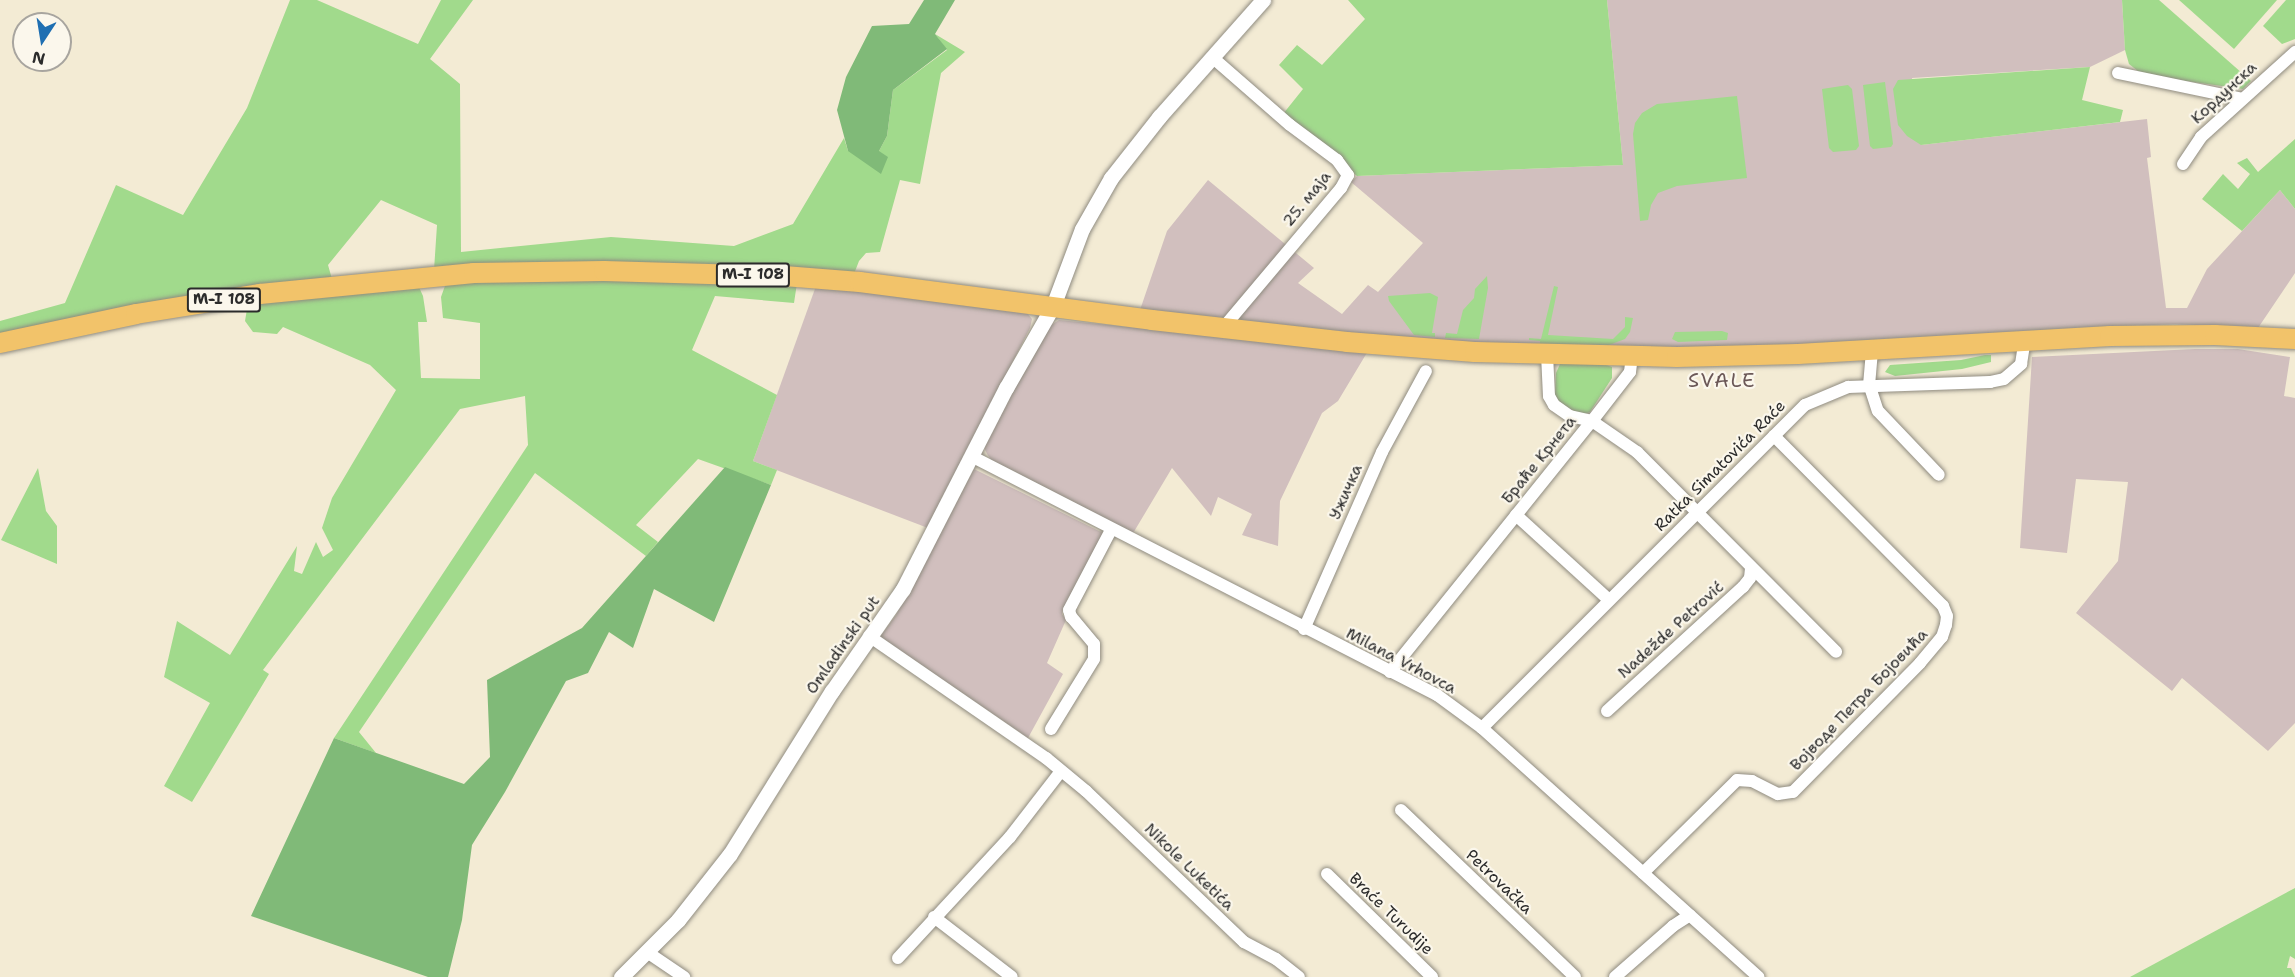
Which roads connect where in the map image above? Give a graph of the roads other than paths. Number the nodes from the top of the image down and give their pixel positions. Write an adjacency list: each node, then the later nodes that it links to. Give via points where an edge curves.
1 (1263, 0): 3 (street)
2 (2295, 52): 5 (street, Кордунска)
3 (1212, 57): 7 (street, via 1111,178 1082,229); 8 (street, 25. маја, via 1336,160 1347,175 1341,188)
4 (2118, 73): 5 (street)
5 (2242, 99): 6 (street, Кордунска, via 2201,137)
6 (2182, 164)
7 (1053, 306): 8 (main road, M-I 108); 11 (main road, M-I 108, via 784,276 604,271 474,273 260,294 136,314); 19 (street, Omladinski put)
8 (1224, 327): 13 (main road, M-I 108, via 1407,347)
9 (2295, 339): 10 (main road, M-I 108, via 2205,334)
10 (2025, 340): 12 (main road, M-I 108); 16 (street, Ratka Simatovića Raće, via 2021,364 2004,379)
11 (0, 343)
12 (1872, 351): 14 (main road, M-I 108); 16 (street)
13 (1547, 354): 14 (main road, M-I 108); 17 (street, via 1549,396 1554,405 1570,416)
14 (1632, 356): 17 (street, via 1630,372)
15 (1426, 371): 26 (street, Ужичка, via 1382,453)
16 (1869, 384): 18 (street, Ratka Simatovića Raće, via 1848,387 1805,405); 20 (street, via 1878,411)
17 (1592, 421): 21 (street, Браће Крнета, via 1637,452); 22 (street, Браће Крнета)
18 (1774, 436): 21 (street, Ratka Simatovića Raće); 35 (street, Војводе Петра Бојовића, via 1943,606 1946,625 1942,637 1920,663 1792,792 1778,794 1752,781 1737,780)
19 (971, 456): 23 (street, Milana Vrhovca); 27 (street, Omladinski put, via 913,572)
20 (1940, 476)
21 (1698, 512): 24 (street, Браће Крнета, via 1748,561); 25 (street, Ratka Simatovića Raće)
22 (1516, 515): 25 (street); 29 (street, Браће Крнета)
23 (1112, 530): 26 (street, Milana Vrhovca); 32 (street, via 1069,610 1094,644 1094,658)
24 (1751, 569): 28 (street, Браће Крнета); 30 (street, Nadežde Petrović, via 1743,587)
25 (1609, 600): 31 (street, Ratka Simatovića Raće)
26 (1304, 629): 29 (street, Milana Vrhovca)
27 (869, 636): 33 (street, Nikole Luketića); 39 (street, Omladinski put, via 730,854)
28 (1836, 652)
29 (1390, 672): 31 (street, Milana Vrhovca, via 1437,695)
30 (1607, 711)
31 (1482, 728): 35 (street, Milana Vrhovca)
32 (1051, 729)
33 (1061, 771): 38 (street, via 1010,837); 44 (street, Nikole Luketića, via 1244,942)
34 (1401, 810): 46 (street, Petrovačka)
35 (1642, 873): 37 (street, Milana Vrhovca)
36 (1327, 874): 45 (street, Braće Turudije)
37 (1690, 915): 47 (street); 48 (street, Milana Vrhovca)
38 (934, 917): 40 (street); 43 (street)
39 (647, 952): 41 (street, Omladinski put); 42 (street)
40 (897, 958)
41 (621, 977)
42 (684, 977)
43 (1012, 977)
44 (1299, 977)
45 (1432, 977)
46 (1575, 977)
47 (1615, 977)
48 (1759, 977)

